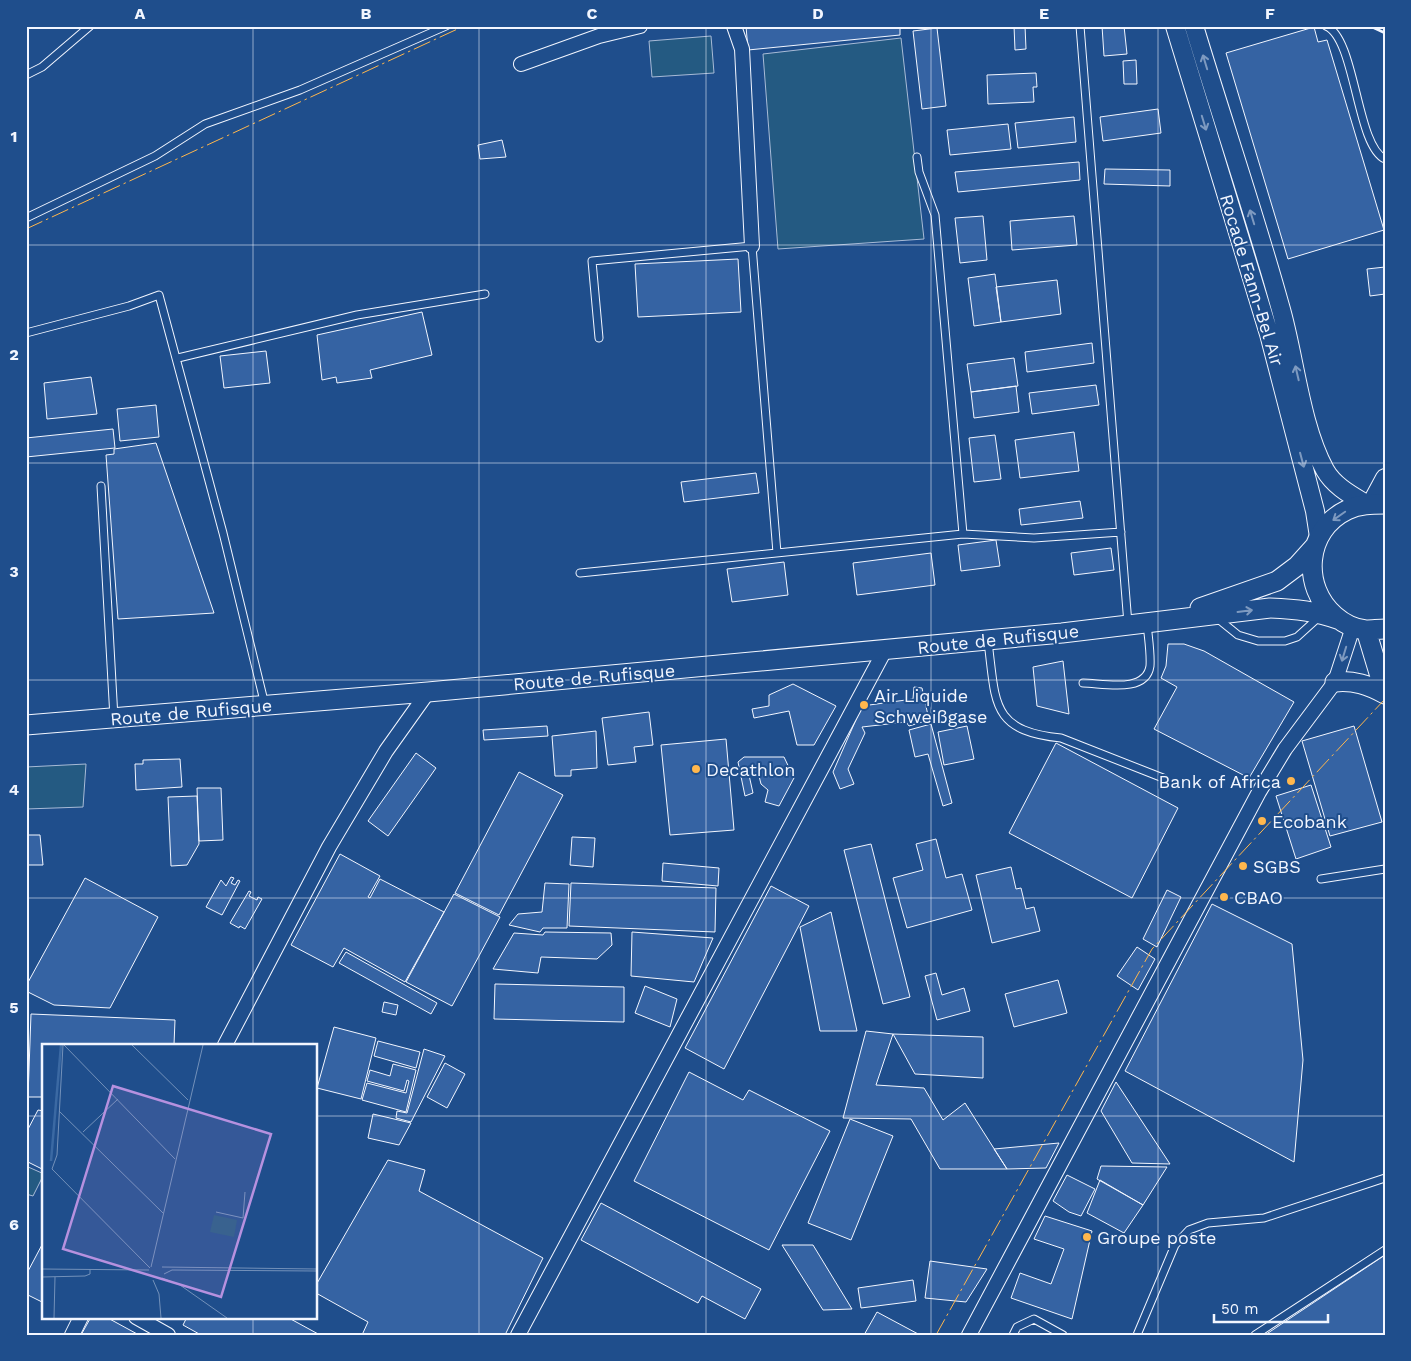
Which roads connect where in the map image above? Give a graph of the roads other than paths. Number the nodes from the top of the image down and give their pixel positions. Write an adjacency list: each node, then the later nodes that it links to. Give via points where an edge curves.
1 (90, 26): 10 (lane, via 42,67)
2 (446, 26): 13 (lane, via 300,90 205,124 155,156)
3 (640, 26): 9 (street, via 599,36)
4 (734, 26): 14 (street, via 742,49)
5 (1080, 26): 22 (lane)
6 (1175, 26): 24 (street, Rocade Fann-Bel Air, one-way to 24, via 1269,334 1315,511)
7 (1194, 26): 21 (street, Rocade Fann-Bel Air, one-way to 7, via 1337,484 1320,460 1307,421 1280,306)
8 (1326, 26): 12 (lane, via 1331,28 1341,44 1372,144)
9 (521, 64)
10 (26, 75)
11 (917, 157): 23 (lane, via 919,172 935,215)
12 (1385, 159)
13 (26, 218)
14 (752, 246): 17 (lane, via 592,261); 25 (lane)
15 (485, 294): 18 (lane, via 357,315)
16 (26, 333): 18 (lane, via 129,306 159,294)
17 (598, 338)
18 (178, 358): 38 (lane)
19 (1385, 478): 21 (street)
20 (101, 486): 39 (lane)
21 (1374, 504): 24 (main road, Route de Rufisque, one-way to 24, via 1347,510 1330,521)
22 (1120, 532): 23 (lane, via 1034,538); 30 (lane)
23 (963, 534): 25 (lane)
24 (1317, 541): 28 (main road, Route de Rufisque, via 1297,566 1277,582); 29 (main road, via 1311,562 1315,587 1327,609)
25 (777, 553): 26 (lane)
26 (580, 573)
27 (1213, 615): 28 (main road, Route de Rufisque); 29 (main road, Route de Rufisque, one-way to 29, via 1270,608); 29 (lane, via 1238,635 1258,641 1285,641)
28 (1154, 621): 30 (main road, Route de Rufisque); 34 (lane, via 1150,667 1140,682)
29 (1345, 623): 31 (main road, Route de Rufisque); 35 (street, one-way to 35); 37 (main road)
30 (1128, 625): 32 (main road, Route de Rufisque)
31 (1385, 629)
32 (988, 640): 33 (main road, Route de Rufisque); 41 (lane, via 996,696 1002,716 1009,723 1044,736 1061,738)
33 (885, 650): 36 (main road, Route de Rufisque); 51 (street)
34 (1083, 682)
35 (1335, 682): 37 (main road, via 1362,684); 52 (street, via 1285,749 1259,792)
36 (428, 692): 38 (main road, Route de Rufisque); 44 (street, via 386,751 329,847)
37 (1385, 694)
38 (265, 705): 39 (main road, Route de Rufisque)
39 (114, 718): 40 (main road, Route de Rufisque)
40 (26, 725)
41 (1163, 778)
42 (1385, 869): 43 (lane)
43 (1321, 880)
44 (226, 1044)
45 (1385, 1178): 55 (lane, via 1264,1218 1208,1223 1189,1230 1175,1245)
46 (1385, 1250): 56 (lane)
47 (80, 1318): 49 (street)
48 (138, 1318): 50 (street)
49 (72, 1335)
50 (168, 1335)
51 (518, 1335)
52 (969, 1335)
53 (1013, 1335): 54 (lane, via 1017,1326 1034,1319)
54 (1063, 1335)
55 (1137, 1335)
56 (1255, 1335)

